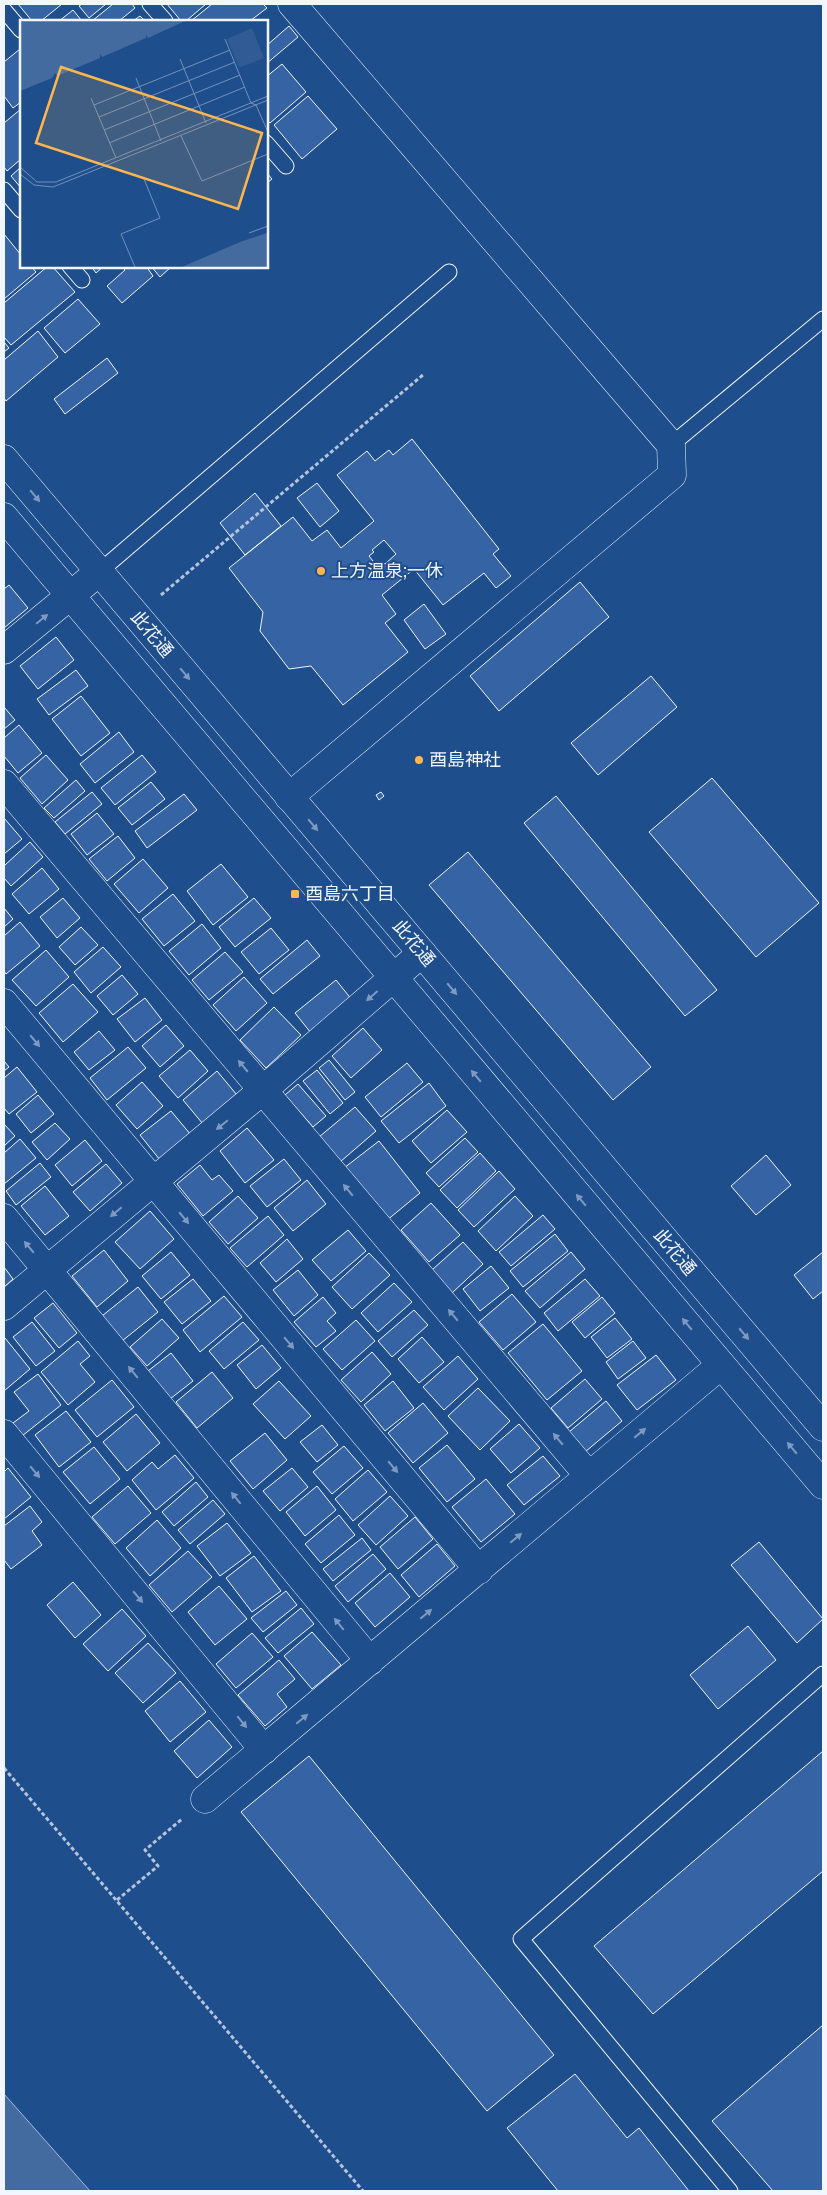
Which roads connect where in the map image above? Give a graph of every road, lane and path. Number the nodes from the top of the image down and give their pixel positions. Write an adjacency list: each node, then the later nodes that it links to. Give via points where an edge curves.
1 (150, 4): 4 (lane)
2 (292, 4): 15 (street)
3 (4, 10): 5 (lane)
4 (164, 20)
5 (20, 29)
6 (268, 144): 7 (lane)
7 (286, 166)
8 (4, 190): 9 (lane)
9 (20, 209)
10 (72, 268): 12 (lane)
11 (449, 272): 18 (lane)
12 (82, 280)
13 (823, 320): 15 (lane)
14 (424, 374): 20 (path)
15 (671, 445): 23 (street, via 672,475)
16 (4, 459): 18 (street, 此花通, one-way to 18)
17 (4, 517): 19 (street)
18 (99, 572): 19 (street); 23 (street, 此花通, one-way to 23)
19 (70, 596): 21 (street, one-way to 19); 25 (street)
20 (159, 597)
21 (4, 650)
22 (4, 784): 27 (street, one-way to 22)
23 (289, 797): 24 (street, 此花通, one-way to 24)
24 (422, 953): 25 (street); 33 (street, 此花通, one-way to 33)
25 (393, 978): 27 (street, one-way to 27); 32 (street, one-way to 25)
26 (4, 1003): 28 (street, one-way to 28)
27 (263, 1090): 28 (street, one-way to 28); 35 (street, one-way to 27)
28 (153, 1181): 30 (street, one-way to 30); 37 (street, one-way to 37)
29 (4, 1218): 30 (street, one-way to 29)
30 (48, 1269): 31 (street); 38 (street, one-way to 30)
31 (4, 1306)
32 (721, 1365): 35 (street, one-way to 32); 36 (street, one-way to 32)
33 (823, 1427)
34 (4, 1434): 40 (street, one-way to 40)
35 (589, 1476): 37 (street, one-way to 35)
36 (823, 1485)
37 (479, 1570): 38 (street, one-way to 37)
38 (370, 1661): 40 (street, one-way to 38)
39 (823, 1674): 45 (lane, via 521,1940)
40 (264, 1750): 42 (street)
41 (4, 1768): 43 (path)
42 (205, 1799): 43 (path, via 145,1850 158,1866)
43 (117, 1900): 44 (path)
44 (363, 2191)
45 (730, 2191)

